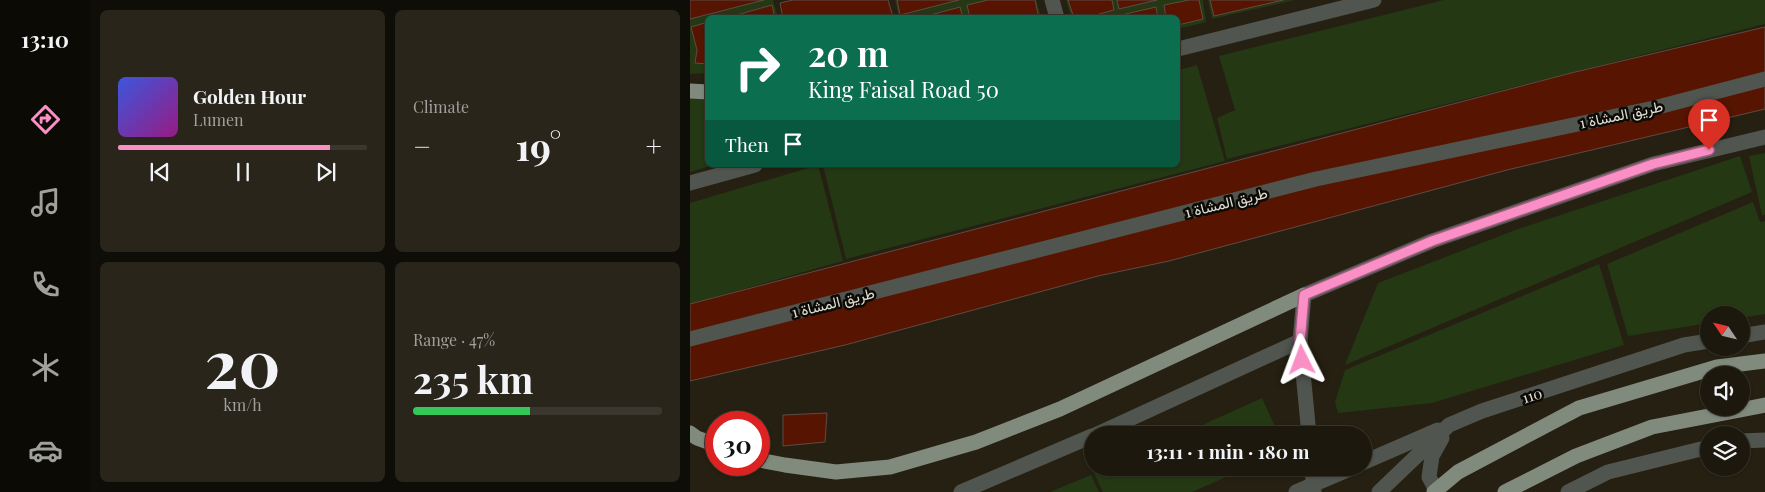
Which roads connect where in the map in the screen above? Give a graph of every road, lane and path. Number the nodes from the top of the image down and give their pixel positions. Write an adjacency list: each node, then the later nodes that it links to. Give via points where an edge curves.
1 (1052, 0): 3 (street)
2 (1374, 0): 4 (street)
3 (1056, 15)
4 (1180, 48)
5 (1765, 79): 14 (street, طريق المشاة 1, via 1654,108 1316,179)
6 (690, 91): 7 (main road)
7 (705, 92)
8 (1765, 137): 11 (street, via 1653,164 1432,241)
9 (748, 167): 10 (street)
10 (690, 183)
11 (1304, 295): 15 (street); 29 (main road, via 1060,409 976,442 890,467 836,472)
12 (1765, 332): 13 (street)
13 (1750, 334)
14 (690, 339)
15 (1300, 341): 20 (street); 21 (street)
16 (1700, 343): 19 (street, 110, via 1675,348 1482,411)
17 (1765, 361): 35 (main road, bridge, via 1717,367 1579,408 1458,472)
18 (1765, 405): 36 (main road, via 1652,427 1576,456)
19 (1449, 425): 28 (street); 34 (street, 110); 35 (street, via 1432,456 1429,477)
20 (1116, 426)
21 (1308, 426)
22 (690, 433): 25 (main road)
23 (1084, 440): 32 (street)
24 (1765, 440): 26 (street)
25 (705, 441)
26 (1750, 441)
27 (1700, 449): 37 (street, via 1608,472)
28 (1372, 459)
29 (770, 462)
30 (1336, 476): 31 (street)
31 (1313, 488): 33 (street)
32 (961, 492)
33 (1296, 492)
34 (1379, 492)
35 (1436, 492)
36 (1505, 492)
37 (1568, 492)

